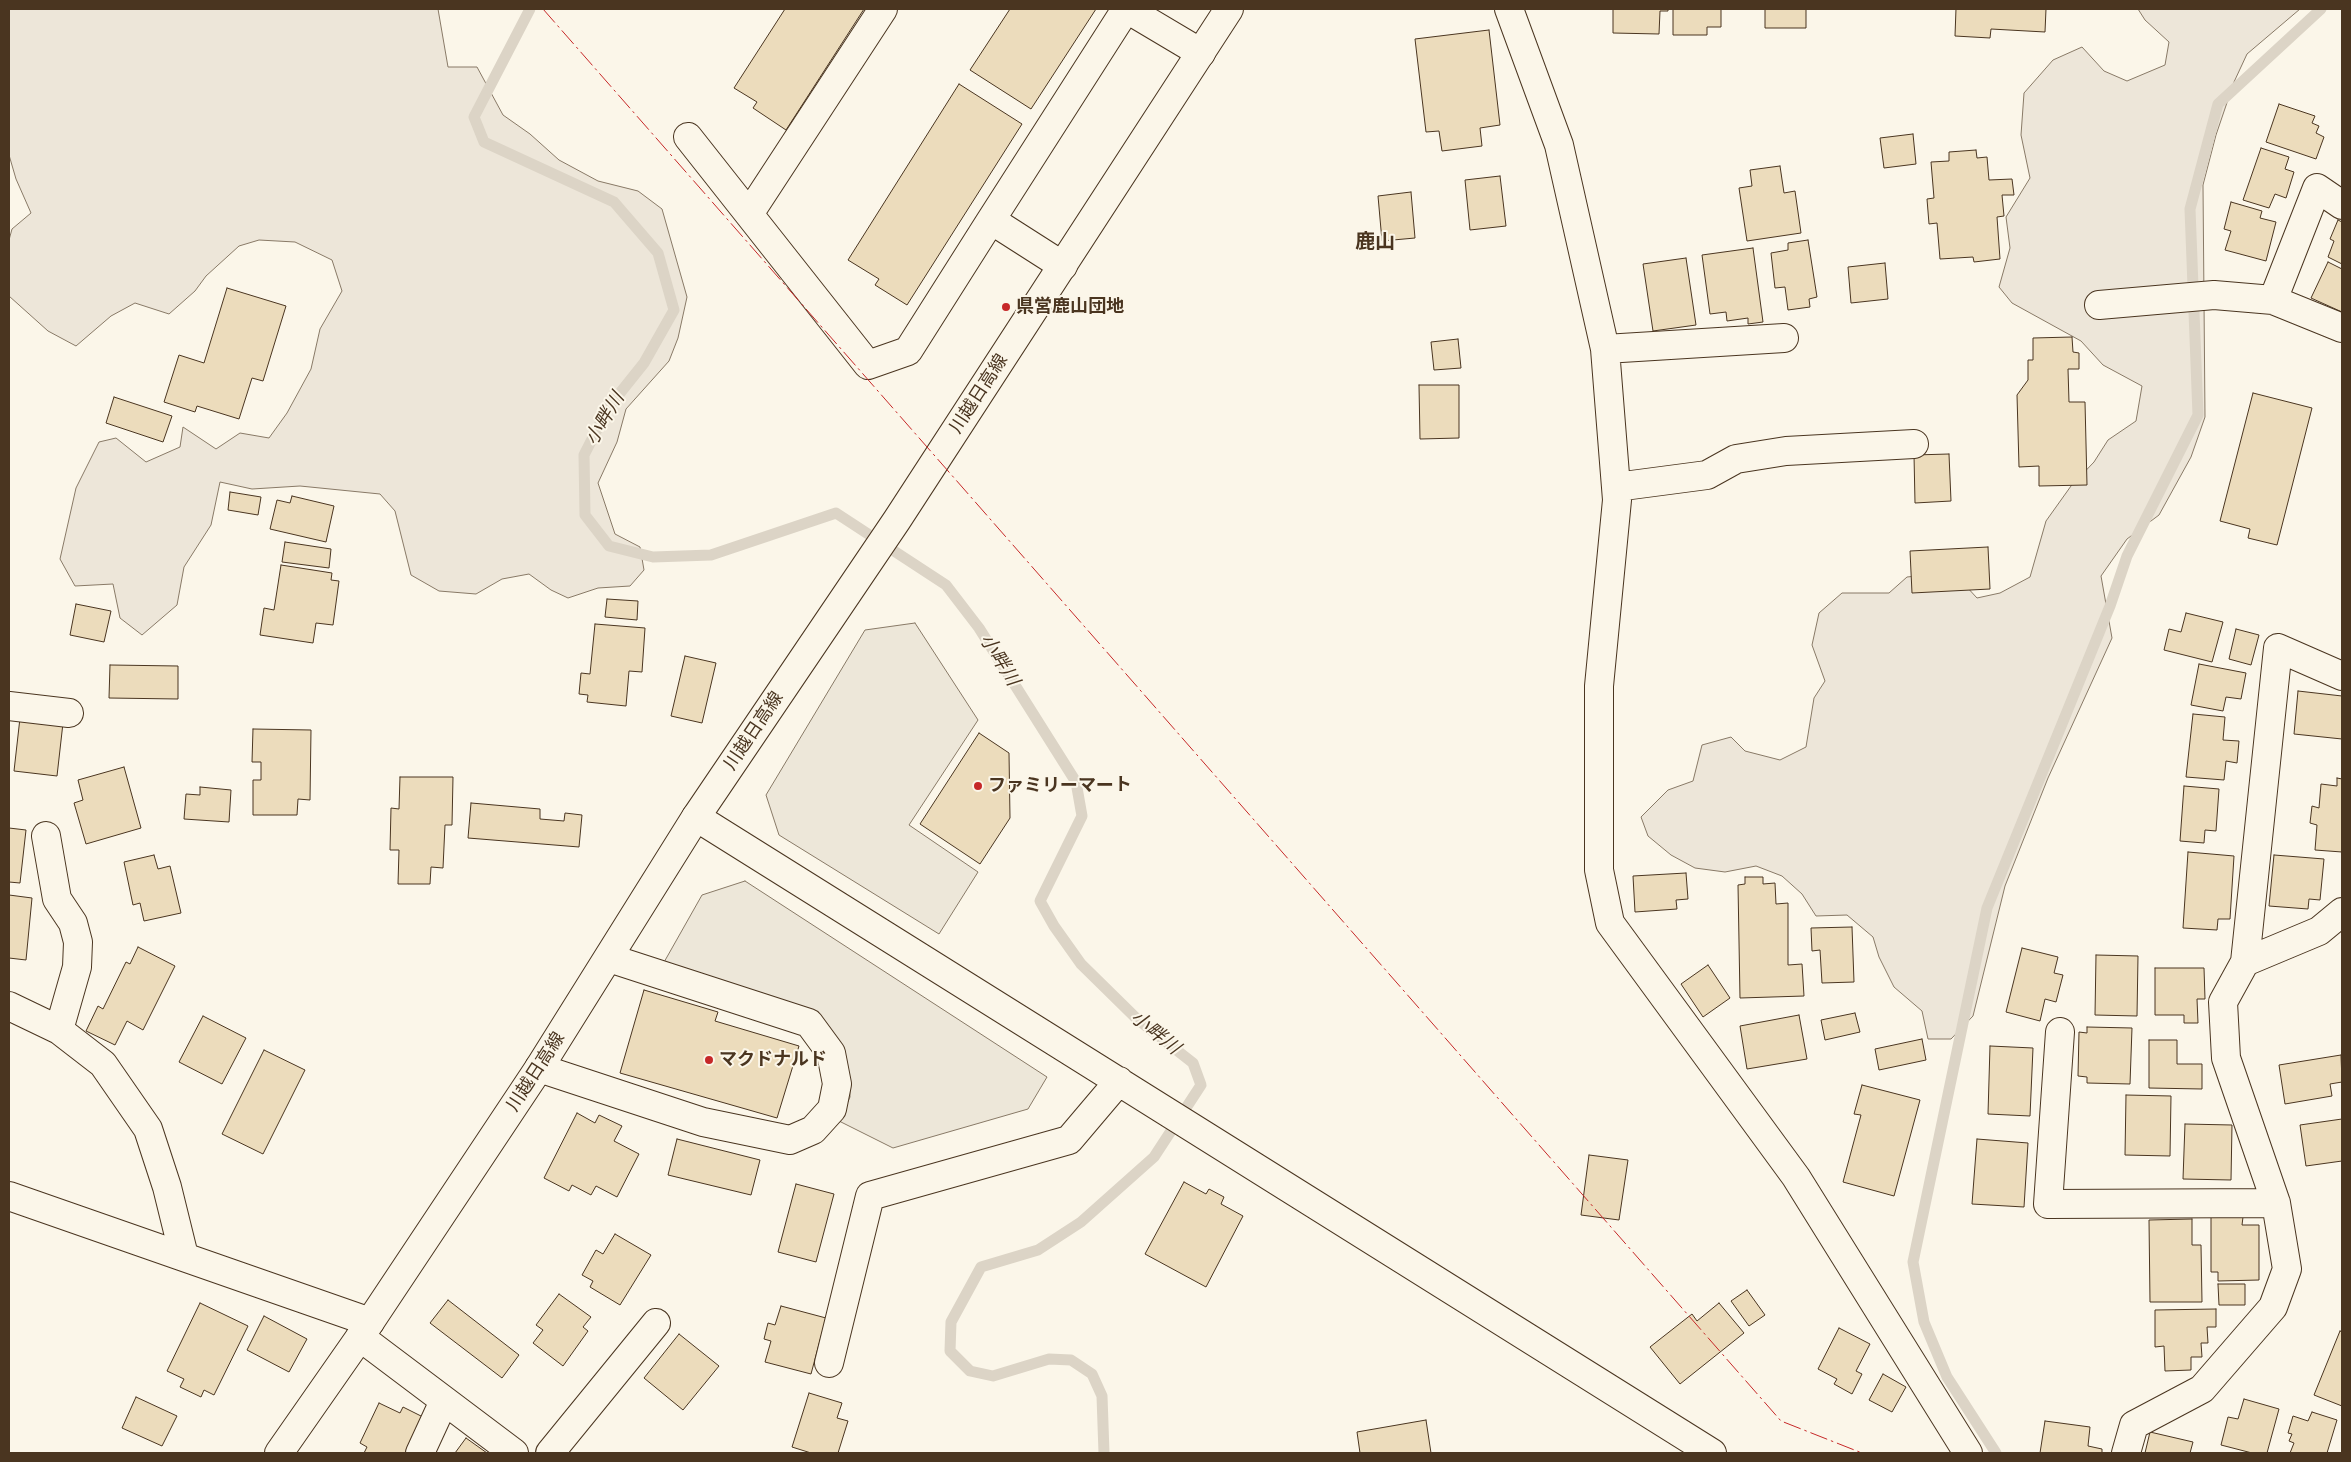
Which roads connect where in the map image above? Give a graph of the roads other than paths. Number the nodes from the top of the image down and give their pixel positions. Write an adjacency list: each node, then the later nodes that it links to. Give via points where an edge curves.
1 (883, 9): 8 (street)
2 (1126, 9): 5 (street); 9 (street)
3 (1229, 9): 5 (street, 川越日高線)
4 (1509, 9): 15 (street, via 1559,145)
5 (1201, 53): 10 (street, 川越日高線)
6 (688, 137): 8 (street)
7 (2342, 205): 11 (street, via 2317,188)
8 (749, 214): 9 (street, via 868,365 908,351)
9 (991, 220): 10 (street)
10 (1063, 266): 21 (street, 川越日高線, via 897,520)
11 (2273, 300): 12 (street, via 2214,295); 13 (street)
12 (2099, 305)
13 (2342, 328)
14 (1784, 338): 15 (street)
15 (1605, 349): 17 (street)
16 (1914, 444): 17 (street, via 1786,452 1736,459 1707,475)
17 (1616, 487): 43 (street, via 1599,686 1599,870 1610,923 1796,1177)
18 (2342, 676): 25 (street, via 2278,648)
19 (9, 706): 20 (street)
20 (69, 713)
21 (696, 817): 24 (street, 川越日高線); 30 (street)
22 (46, 836): 27 (street, via 57,899 73,923 78,942 77,967)
23 (2342, 912): 25 (street, via 2319,931)
24 (609, 958): 29 (street, 川越日高線); 29 (street, via 809,1023 831,1053 837,1084 832,1109 813,1130 790,1140 703,1122)
25 (2245, 962): 32 (street, via 2224,1002 2226,1058)
26 (9, 1006): 27 (street)
27 (59, 1030): 33 (street, via 103,1064 148,1129)
28 (2060, 1032): 32 (street, via 2048,1204)
29 (539, 1068): 35 (street, 川越日高線)
30 (1119, 1081): 36 (street, via 1069,1140 870,1196); 42 (street)
31 (9, 1196): 33 (street)
32 (2276, 1203): 44 (street, via 2286,1269 2273,1307 2202,1390 2134,1425)
33 (184, 1256): 35 (street)
34 (656, 1323): 41 (street)
35 (365, 1329): 37 (street); 38 (street, 川越日高線)
36 (828, 1363)
37 (444, 1401): 39 (street); 40 (street)
38 (279, 1453)
39 (420, 1453)
40 (514, 1453)
41 (550, 1453)
42 (1712, 1453)
43 (1968, 1453)
44 (2126, 1453)

